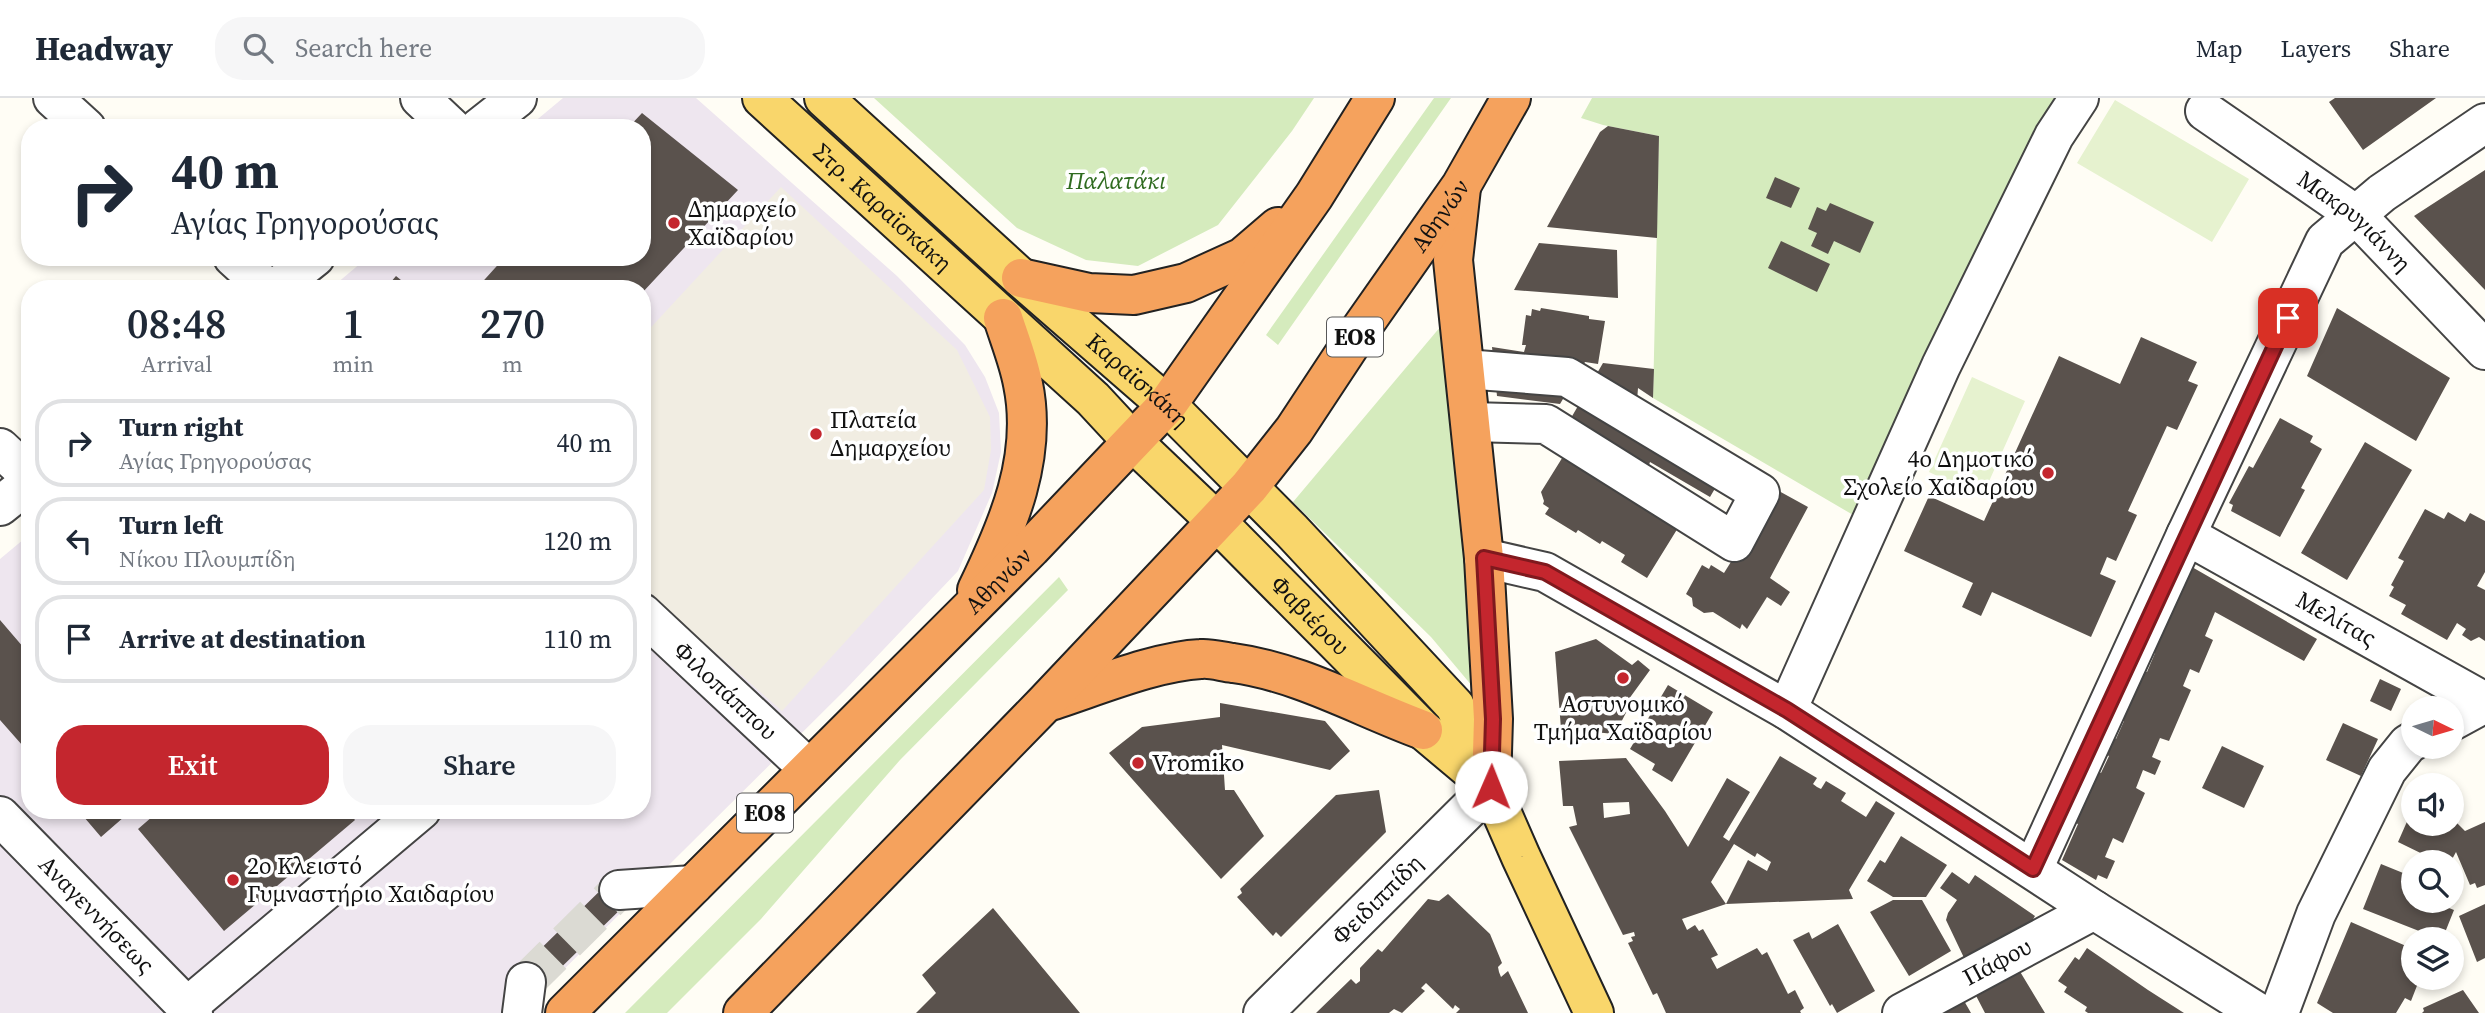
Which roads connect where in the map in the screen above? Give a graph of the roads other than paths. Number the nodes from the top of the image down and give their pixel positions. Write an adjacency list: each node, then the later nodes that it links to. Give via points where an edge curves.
1 (53, 98): 10 (street)
2 (420, 98): 11 (street)
3 (517, 98): 12 (street)
4 (762, 98): 22 (main road, Στρ. Καραϊσκάκη)
5 (824, 98): 19 (main road, Στρ. Καραϊσκάκη)
6 (1375, 98): 15 (highway, Αθηνών / ΕΟ8)
7 (1511, 98): 14 (highway, Αθηνών / ΕΟ8)
8 (2079, 98): 40 (street, via 2054,136 1941,366)
9 (2205, 111): 16 (street, Μακρυγιάννη)
10 (76, 119)
11 (442, 119)
12 (490, 119)
13 (2485, 123): 16 (street)
14 (1461, 186): 24 (highway, via 1453,260); 30 (highway, Αθηνών / ΕΟ8, via 1294,430)
15 (1314, 196): 19 (highway, via 1243,257 1186,283 1134,295 1089,293); 25 (highway, Αθηνών / ΕΟ8)
16 (2356, 215): 23 (street, Μακρυγιάννη); 34 (street, via 2325,241)
17 (243, 266): 20 (street)
18 (304, 266): 21 (street)
19 (1021, 278): 25 (main road, Καραϊσκάκη)
20 (258, 280)
21 (286, 280)
22 (1003, 318): 27 (main road, Καραϊσκάκη); 36 (highway, via 1023,384 1026,454 1012,513)
23 (2485, 350)
24 (1465, 369): 26 (highway); 26 (street, via 1567,377 1760,493 1734,542 1546,424)
25 (1167, 405): 27 (highway, Αθηνών / ΕΟ8); 30 (main road, Καραϊσκάκη)
26 (1471, 422): 35 (highway)
27 (1132, 441): 33 (main road, Φαβιέρου); 36 (highway, Αθηνών / ΕΟ8)
28 (0, 448): 29 (street)
29 (21, 468)
30 (1249, 487): 33 (highway, Αθηνών / ΕΟ8); 45 (main road, Φαβιέρου, via 1455,706)
31 (21, 489): 32 (street)
32 (0, 506)
33 (1216, 520): 39 (highway, Αθηνών / ΕΟ8); 42 (main road, Φαβιέρου)
34 (2186, 535): 38 (street, Μελίτας); 48 (street)
35 (1484, 558): 40 (street, via 1545,572); 45 (highway, via 1493,719)
36 (966, 612): 44 (highway, Αθηνών / ΕΟ8)
37 (651, 624): 44 (street, Φιλοπάππου)
38 (2485, 702): 41 (street)
39 (1045, 703): 42 (highway, via 1151,668 1202,659 1256,666 1302,680); 54 (highway, Αθηνών / ΕΟ8)
40 (1787, 710): 48 (street)
41 (2464, 713)
42 (1423, 730): 45 (main road, Φαβιέρου)
43 (2401, 753): 59 (street, via 2387,770 2316,914)
44 (809, 769): 49 (highway, Αθηνών / ΕΟ8)
45 (1491, 787): 55 (street, Φειδιππίδη); 56 (main road, Φαβιέρου)
46 (0, 816): 52 (street, Αναγεννήσεως)
47 (411, 819): 52 (street)
48 (2033, 869): 51 (street)
49 (693, 885): 50 (street); 53 (highway, Αθηνών / ΕΟ8)
50 (619, 890)
51 (2094, 910): 57 (street, Πάφου); 58 (street)
52 (190, 1010)
53 (565, 1013)
54 (743, 1013)
55 (1263, 1013)
56 (1594, 1013)
57 (1902, 1013)
58 (2259, 1013)
59 (2279, 1013)

